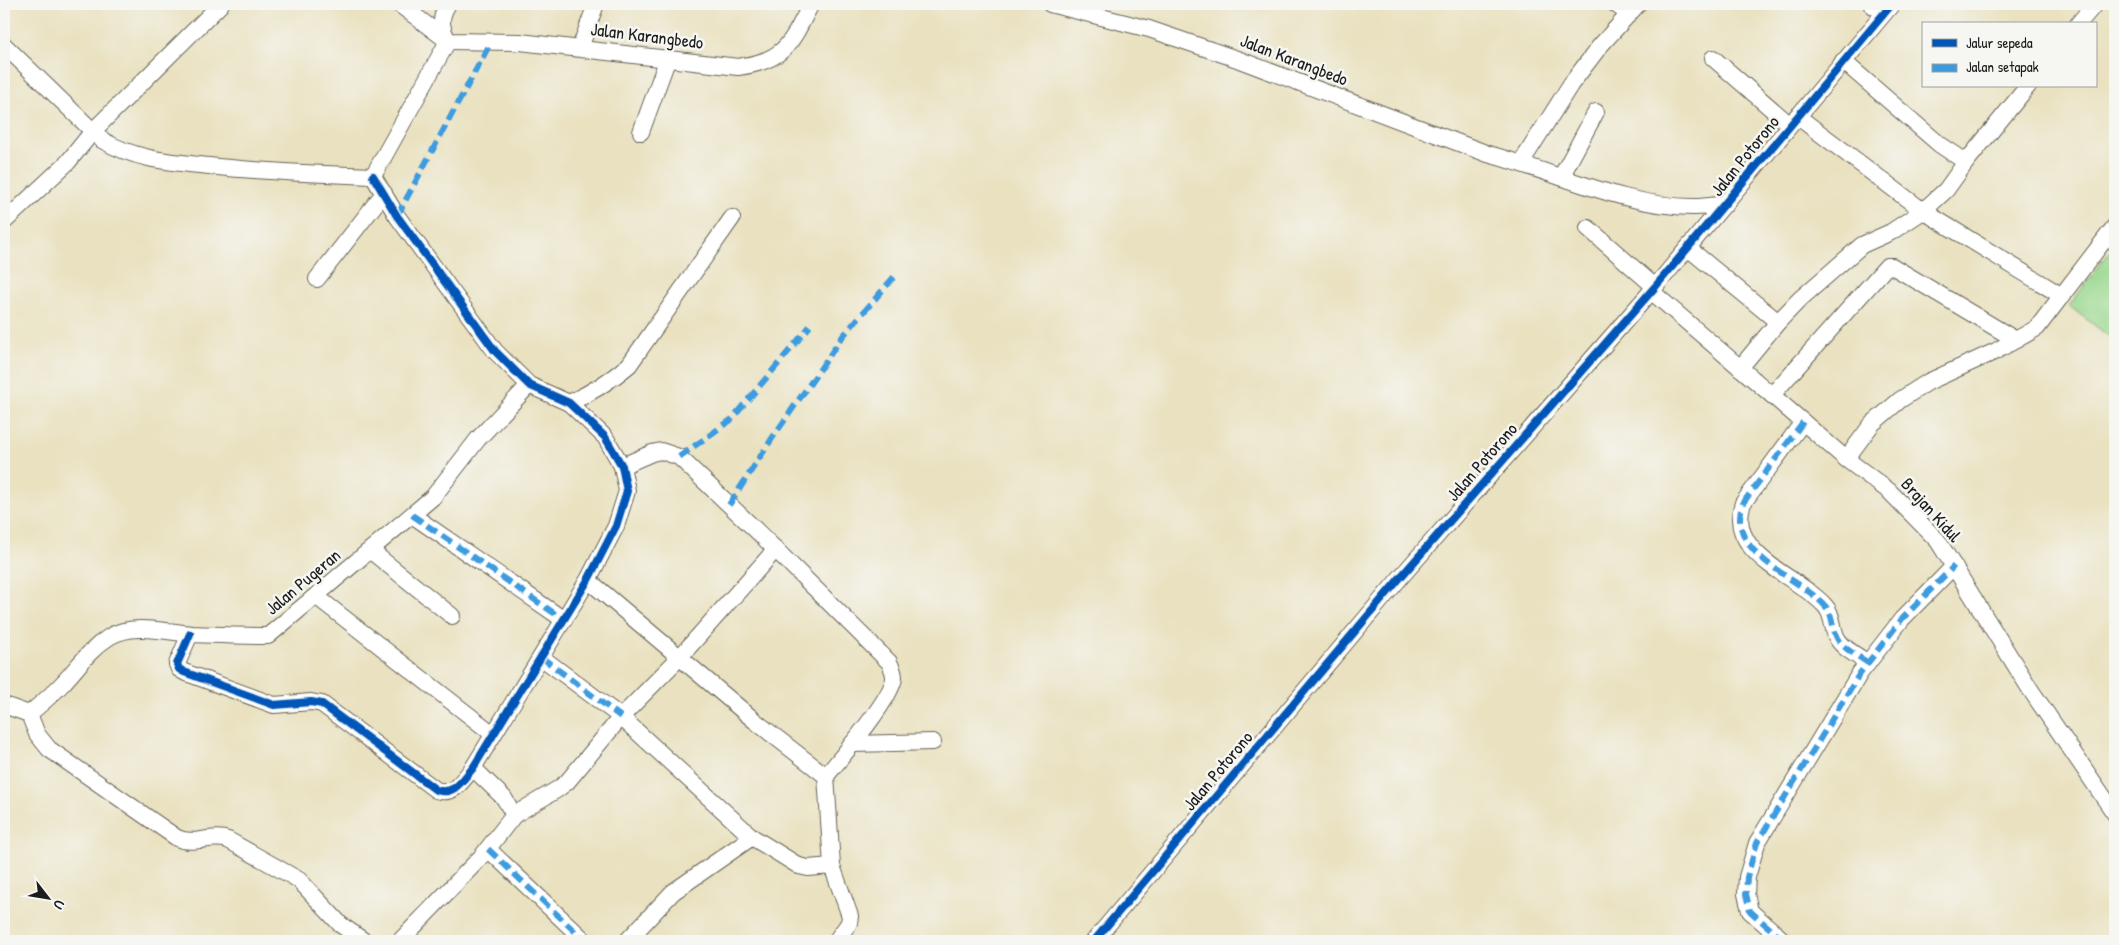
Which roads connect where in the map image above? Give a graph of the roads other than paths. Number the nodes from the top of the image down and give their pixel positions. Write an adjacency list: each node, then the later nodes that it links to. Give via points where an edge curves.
1 (221, 4): 21 (street)
2 (399, 4): 12 (street)
3 (448, 4): 12 (street, via 441,18)
4 (596, 4): 14 (street)
5 (811, 4): 15 (street, Jalan Karangbedo, via 784,49 760,64 738,67)
6 (1050, 4): 24 (street, Jalan Karangbedo, via 1149,29 1488,154)
7 (1615, 4): 10 (street)
8 (2094, 4): 11 (street)
9 (1882, 7): 17 (street, Jalan Potorono)
10 (1634, 9): 24 (street, via 1571,84)
11 (2080, 22)
12 (448, 41): 14 (street, Jalan Karangbedo, via 520,42); 25 (street)
13 (4, 46): 21 (street)
14 (580, 48): 15 (street, Jalan Karangbedo)
15 (668, 58): 22 (street)
16 (1713, 58): 20 (street)
17 (1843, 61): 20 (street, Jalan Potorono); 23 (street, via 1939,144)
18 (2026, 88): 23 (street)
19 (1596, 112): 26 (street)
20 (1794, 121): 28 (street, Jalan Potorono); 29 (street)
21 (93, 131): 25 (street, via 120,151 160,161 252,171); 31 (street, via 68,162)
22 (642, 132)
23 (1966, 162): 29 (street, via 1946,190)
24 (1521, 163): 26 (street, Jalan Karangbedo)
25 (373, 176): 27 (street)
26 (1561, 177): 28 (street, Jalan Karangbedo, via 1662,205 1696,208)
27 (384, 193): 35 (street); 41 (street, via 475,325 495,351)
28 (1726, 204): 34 (street, Jalan Potorono)
29 (1923, 211): 37 (street); 38 (street, via 1862,246)
30 (732, 218): 43 (street, via 629,364 591,393)
31 (4, 222)
32 (2115, 226): 37 (street)
33 (1588, 228): 36 (street, Brajan Kidul)
34 (1688, 248): 36 (street, Jalan Potorono); 38 (street)
35 (317, 279)
36 (1653, 289): 40 (street, Brajan Kidul); 77 (street, Jalan Potorono, via 1393,586)
37 (2062, 296): 39 (street, via 2037,328)
38 (1778, 322): 40 (street)
39 (2016, 340): 42 (street, via 1887,266); 45 (street, via 1928,382 1900,400 1872,424)
40 (1740, 368): 42 (street, Brajan Kidul)
41 (529, 385): 43 (street); 47 (street, Jalan Pugeran, via 478,439 433,497)
42 (1772, 395): 44 (street, Brajan Kidul)
43 (569, 403): 46 (street, via 605,437)
44 (1803, 422): 45 (street, Brajan Kidul); 58 (street, via 1743,503 1741,525 1746,541 1755,552 1827,608 1836,638)
45 (1846, 459): 50 (street, Brajan Kidul, via 1889,491 1914,515)
46 (622, 466): 48 (street, via 661,451 679,457); 51 (street, via 627,491 616,526)
47 (412, 515): 49 (street, Jalan Pugeran); 54 (street)
48 (776, 549): 57 (street); 64 (street, via 889,662 894,676 891,688)
49 (371, 551): 52 (street, Jalan Pugeran); 53 (street)
50 (1954, 566): 58 (street, via 1902,620); 67 (street, Brajan Kidul, via 2030,689)
51 (588, 580): 54 (street); 57 (street)
52 (317, 597): 55 (street, Jalan Pugeran, via 268,636); 62 (street)
53 (452, 616)
54 (564, 620): 56 (street)
55 (190, 634): 60 (street, Jalan Pugeran, via 140,629 110,636 82,659 63,683); 65 (street, via 178,664 184,672 274,705 322,704 436,790 456,788)
56 (541, 658): 61 (street); 62 (street)
57 (679, 658): 61 (street); 66 (street)
58 (1868, 663): 78 (street, via 1757,843 1747,877 1750,911)
59 (4, 705): 60 (street)
60 (30, 714): 72 (street, via 36,734 49,749 177,838 190,842 216,838 228,840 299,880 341,925)
61 (621, 717): 68 (street, via 563,786); 69 (street)
62 (493, 734): 65 (street)
63 (933, 742): 64 (street)
64 (852, 744): 66 (street)
65 (472, 768): 68 (street, via 504,798)
66 (826, 776): 71 (street)
67 (2115, 814)
68 (514, 815): 70 (street)
69 (752, 836): 71 (street, via 799,866); 75 (street, via 673,892)
70 (488, 849): 73 (street); 74 (street)
71 (832, 866): 76 (street, via 850,916 849,924)
72 (364, 941)
73 (400, 941)
74 (585, 941)
75 (627, 941)
76 (836, 941)
77 (1094, 941)
78 (1784, 941)

